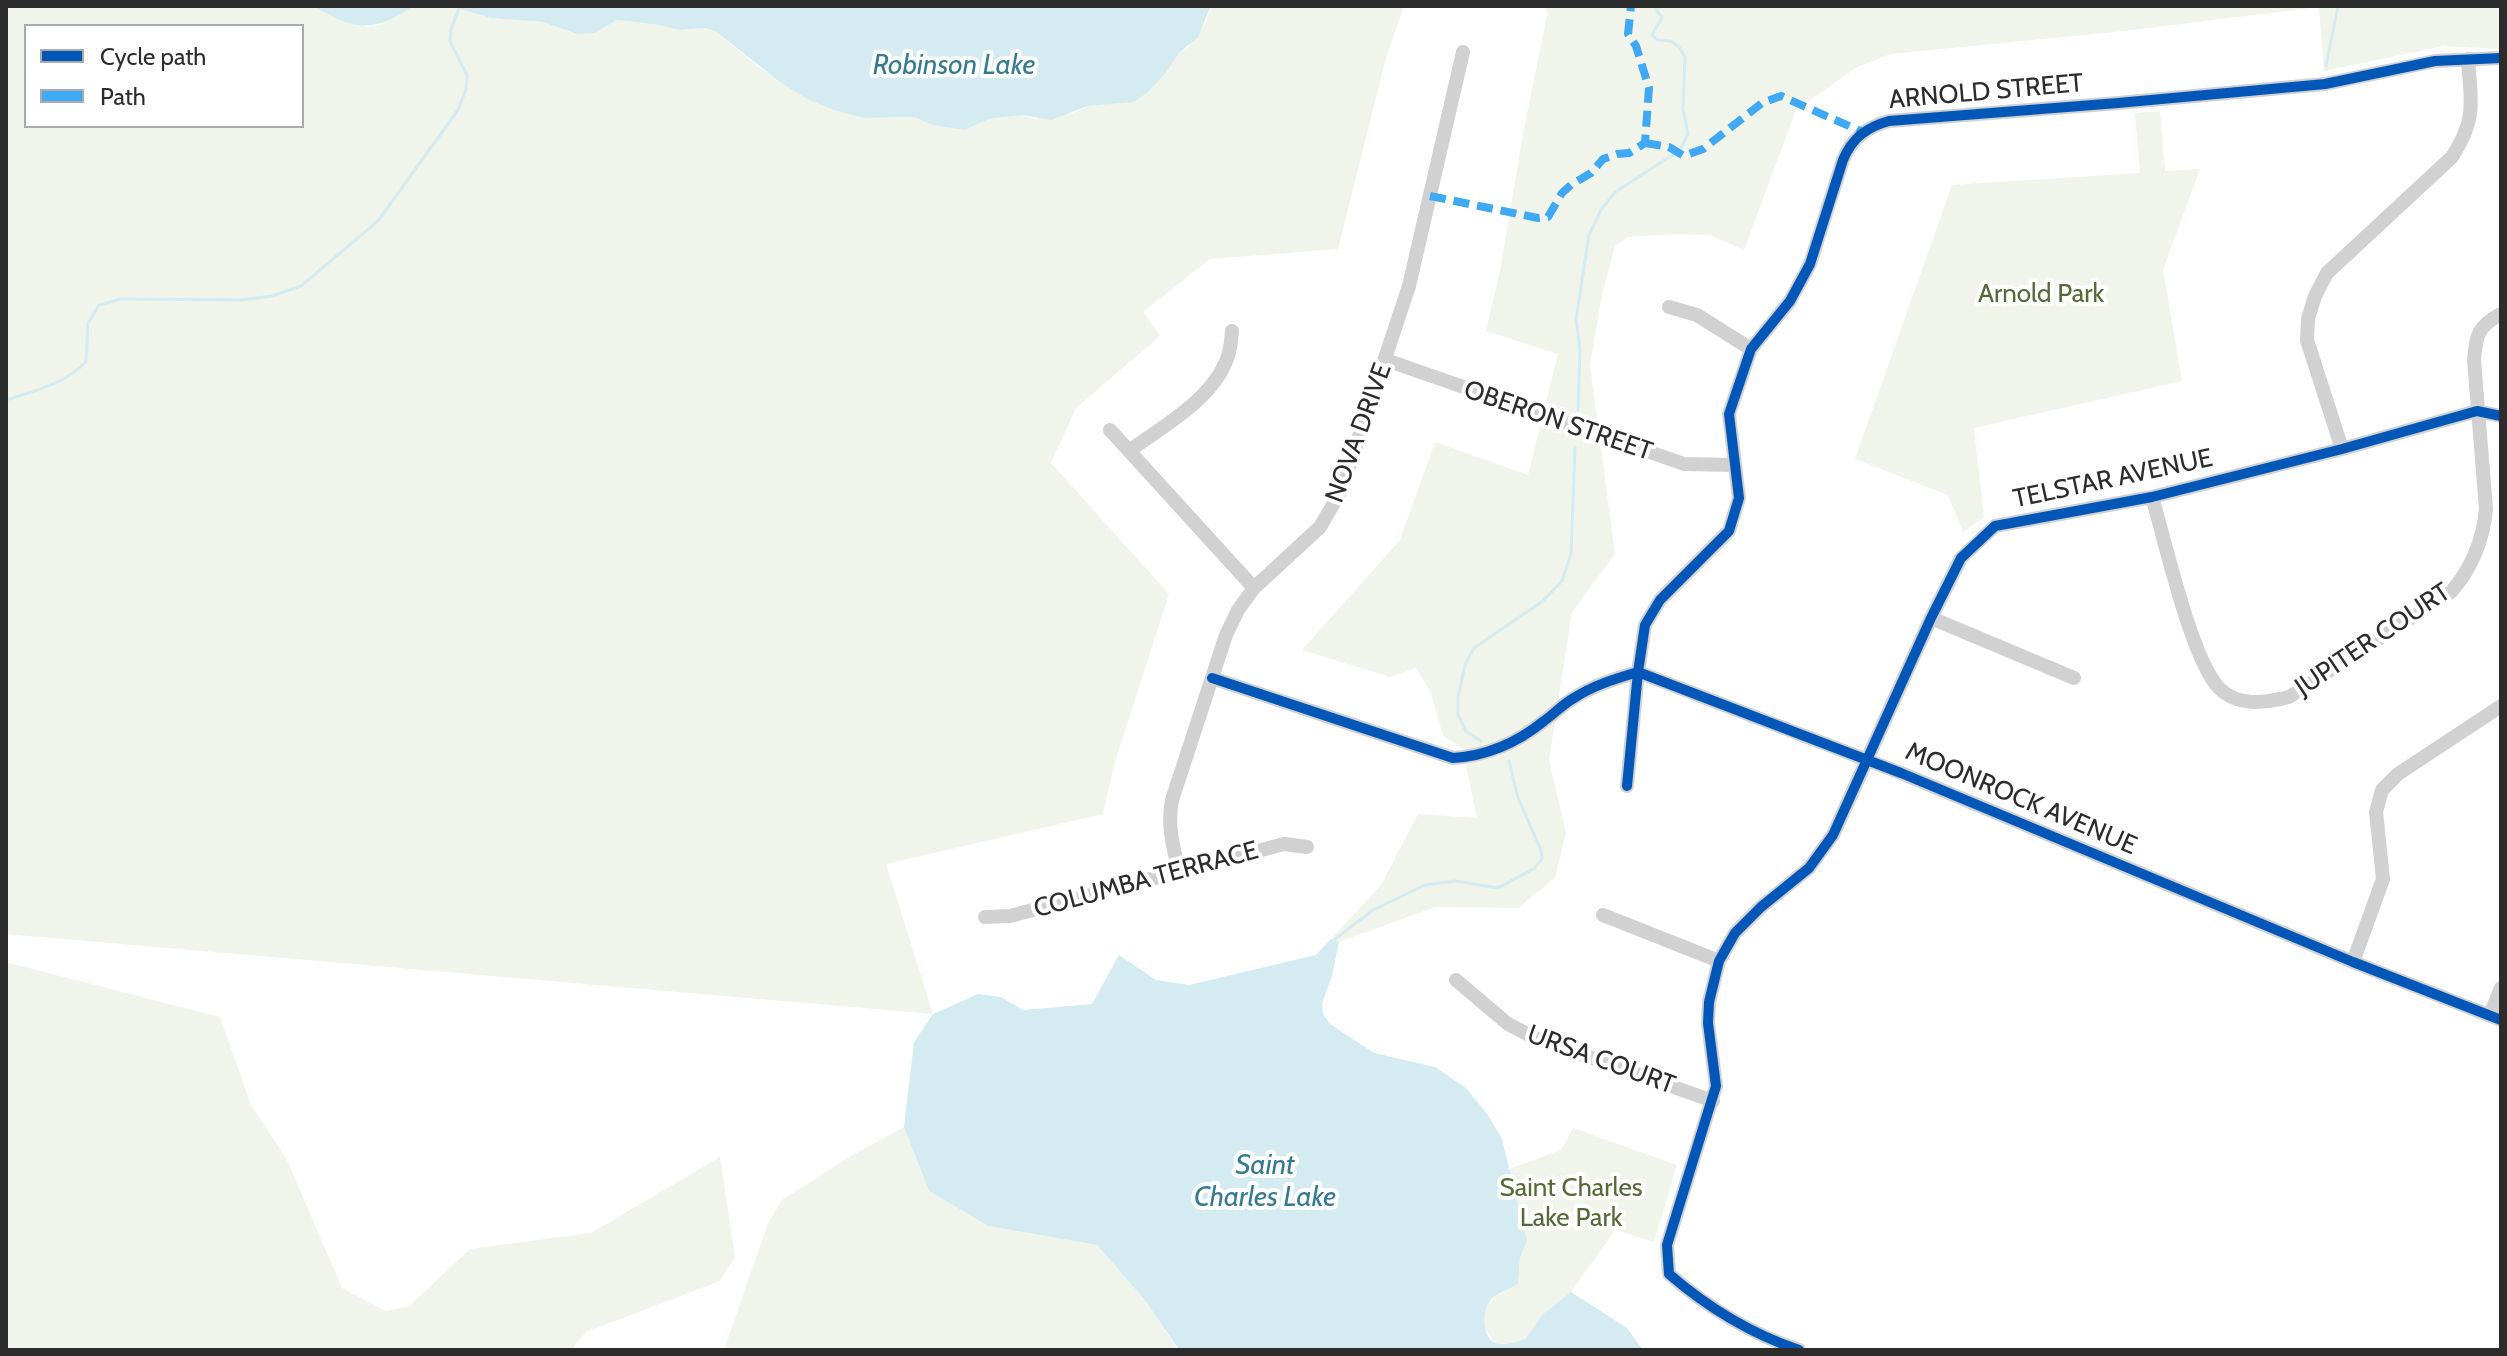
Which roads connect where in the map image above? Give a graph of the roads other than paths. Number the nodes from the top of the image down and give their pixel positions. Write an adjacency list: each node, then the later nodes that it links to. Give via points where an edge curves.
1 (1463, 52): 8 (street, NOVA DRIVE, via 1409,286)
2 (2501, 58): 3 (street, ARNOLD STREET)
3 (2468, 59): 7 (street, ARNOLD STREET, via 2325,84 1877,124 1846,151 1810,264 1790,301); 12 (street, via 2472,113 2466,136 2452,157 2327,273 2315,296 2307,340)
4 (1669, 307): 7 (street, via 1697,315)
5 (2501, 314): 9 (street, JUPITER COURT, via 2483,325 2476,340)
6 (1232, 331): 13 (street, via 1228,355 1205,393)
7 (1751, 349): 14 (street, ARNOLD STREET, via 1729,414)
8 (1386, 360): 14 (street, OBERON STREET, via 1684,464); 16 (street, NOVA DRIVE, via 1331,510 1312,536)
9 (2477, 411): 10 (street, TELSTAR AVENUE); 12 (street, TELSTAR AVENUE); 15 (street, JUPITER COURT, via 2486,509 2483,534 2466,575 2451,592 2289,697 2266,703 2241,701 2220,689 2205,668)
10 (2501, 416)
11 (1110, 430): 13 (street)
12 (2342, 449): 15 (street, TELSTAR AVENUE)
13 (1129, 451): 16 (street)
14 (1734, 465): 18 (street, ARNOLD STREET, via 1739,498 1729,531 1660,600 1645,625)
15 (2152, 497): 17 (street, TELSTAR AVENUE, via 1995,526 1961,558)
16 (1254, 588): 19 (street, NOVA DRIVE, via 1232,621)
17 (1931, 618): 20 (street); 22 (street, TELSTAR AVENUE)
18 (1638, 672): 19 (street, via 1572,699 1513,742 1453,758); 22 (street, MOONROCK AVENUE); 23 (street, ARNOLD STREET)
19 (1212, 678): 25 (street, NOVA DRIVE, via 1170,812)
20 (2074, 678)
21 (2501, 706): 29 (street, via 2382,790 2376,812 2383,879)
22 (1866, 760): 28 (street, TELSTAR AVENUE, via 1833,835 1809,868 1735,933); 29 (street, MOONROCK AVENUE)
23 (1627, 786)
24 (1307, 847): 25 (street, COLUMBA TERRACE, via 1284,844)
25 (1179, 871): 27 (street, COLUMBA TERRACE, via 1010,916)
26 (1603, 915): 28 (street)
27 (985, 917)
28 (1719, 961): 33 (street, TELSTAR AVENUE, via 1708,1023)
29 (2353, 962): 32 (street, MOONROCK AVENUE)
30 (1456, 980): 33 (street, URSA COURT, via 1508,1024 1533,1037)
31 (2501, 988): 32 (street)
32 (2495, 1017)
33 (1713, 1101): 34 (street, TELSTAR AVENUE, via 1667,1245 1669,1274 1731,1318)
34 (1799, 1350)

